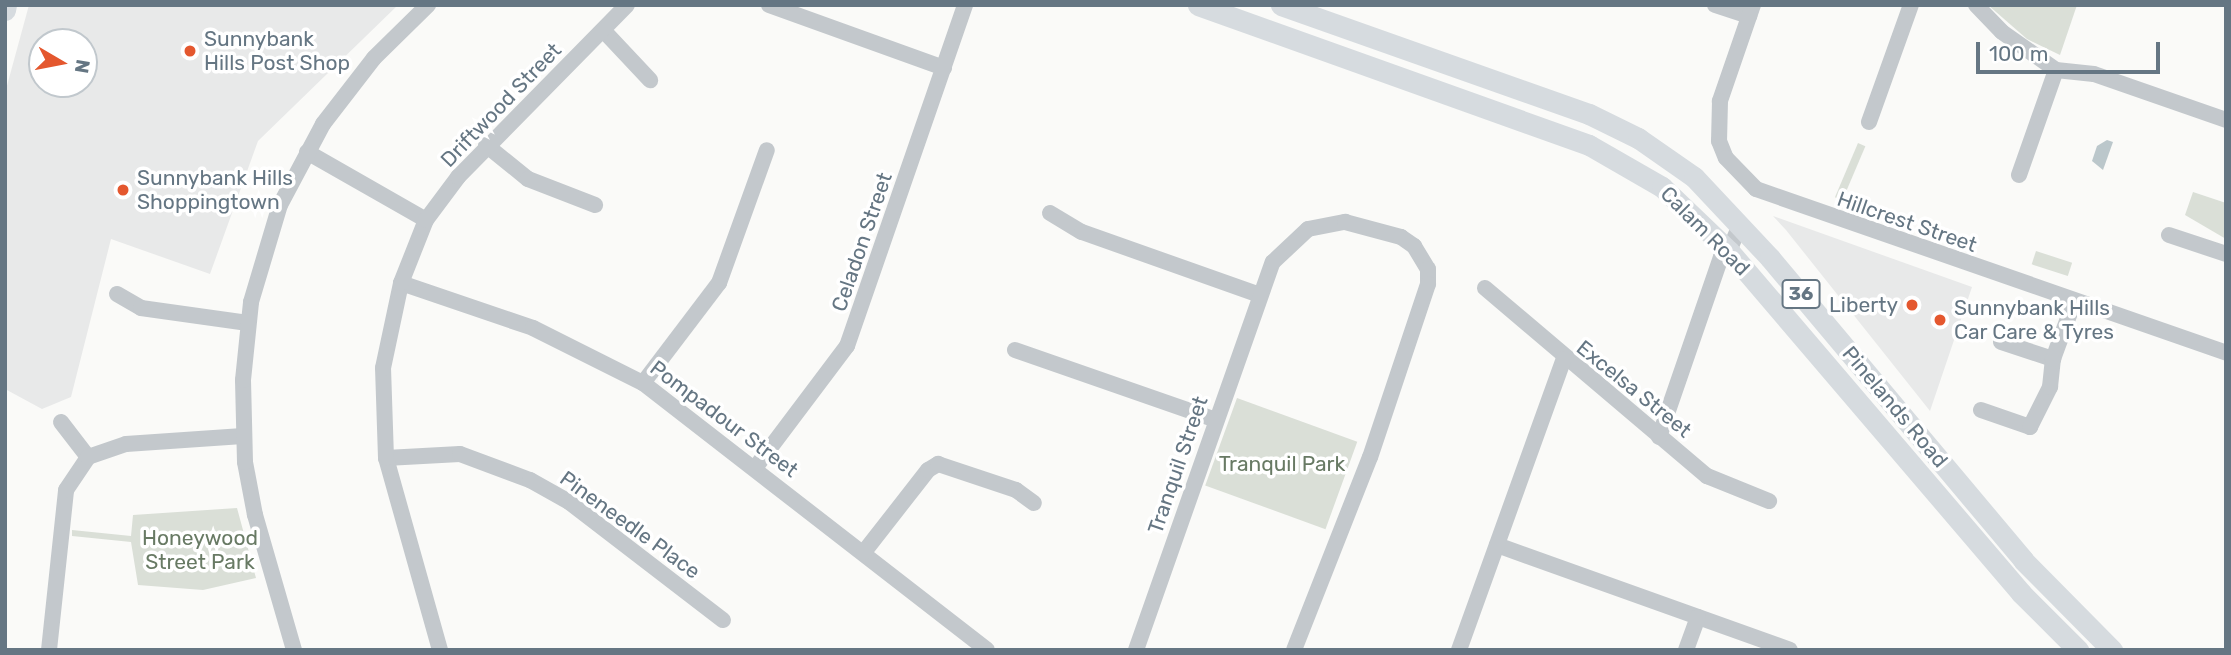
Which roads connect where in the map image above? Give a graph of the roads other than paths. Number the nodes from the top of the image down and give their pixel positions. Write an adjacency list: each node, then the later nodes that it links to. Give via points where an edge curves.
1 (428, 5): 19 (street, via 351,85)
2 (627, 5): 11 (street, Driftwood Street)
3 (768, 5): 12 (street)
4 (965, 5): 12 (street, Celadon Street)
5 (1198, 5): 26 (main road, Calam Road / 36, via 1589,145 1662,187)
6 (1281, 5): 24 (main road, Pinelands Road / 36, via 1527,92 1638,138 1694,177)
7 (1716, 5): 10 (street)
8 (1911, 5): 16 (street)
9 (1976, 5): 13 (street, via 2002,32)
10 (1751, 11): 32 (street, Hillcrest Street, via 1720,101 1719,141 1726,158 1756,189)
11 (603, 30): 14 (street); 17 (street, Driftwood Street)
12 (944, 68): 47 (street, Celadon Street, via 847,346)
13 (2056, 70): 15 (street, via 2094,74); 20 (street)
14 (650, 80)
15 (2226, 120)
16 (1869, 122)
17 (486, 145): 21 (street, via 528,179); 23 (street, Driftwood Street)
18 (767, 150): 39 (street, via 719,283)
19 (307, 152): 23 (street); 33 (street, via 272,225)
20 (2019, 175)
21 (595, 205)
22 (1050, 214): 31 (street, via 1082,232)
23 (426, 220): 28 (street, Driftwood Street)
24 (1740, 225): 26 (street); 64 (main road, Pinelands Road / 36, via 2023,560)
25 (2169, 235): 27 (street)
26 (1729, 251): 44 (street, via 1721,257); 63 (main road, Calam Road / 36, via 2021,593)
27 (2226, 254)
28 (401, 283): 39 (street, Pompadour Street, via 533,328); 46 (street, Driftwood Street, via 383,369)
29 (1485, 288): 37 (street, Excelsa Street)
30 (117, 294): 33 (street, via 141,308)
31 (1260, 295): 41 (street, Tranquil Street); 59 (street, Tranquil Street, via 1273,262 1291,242 1308,229 1329,222 1366,225 1401,237 1422,255 1428,269 1426,296 1379,432)
32 (2074, 302): 36 (street, Hillcrest Street); 38 (street)
33 (248, 323): 43 (street)
34 (2001, 342): 38 (street)
35 (1015, 350): 41 (street)
36 (2226, 354)
37 (1564, 359): 44 (street, Excelsa Street); 50 (street)
38 (2053, 359): 40 (street, via 2050,387 2030,427)
39 (643, 383): 47 (street, Pompadour Street)
40 (1980, 410)
41 (1216, 420): 58 (street, Tranquil Street)
42 (61, 422): 45 (street)
43 (243, 436): 45 (street, via 126,444); 55 (street, via 255,516)
44 (1659, 437): 48 (street, Excelsa Street, via 1707,476)
45 (88, 457): 54 (street, via 66,490)
46 (386, 458): 53 (street, Pineneedle Place, via 460,454 530,480 569,502); 56 (street, Driftwood Street)
47 (755, 468): 51 (street, Pompadour Street)
48 (1769, 502)
49 (1034, 503): 51 (street, via 1016,490 938,464 928,470)
50 (1497, 545): 52 (street); 60 (street)
51 (864, 552): 57 (street, Pompadour Street)
52 (1698, 617): 61 (street); 62 (street)
53 (723, 620)
54 (49, 650)
55 (294, 650)
56 (440, 650)
57 (988, 650)
58 (1136, 650)
59 (1294, 650)
60 (1459, 650)
61 (1686, 650)
62 (1790, 650)
63 (2078, 650)
64 (2112, 650)

